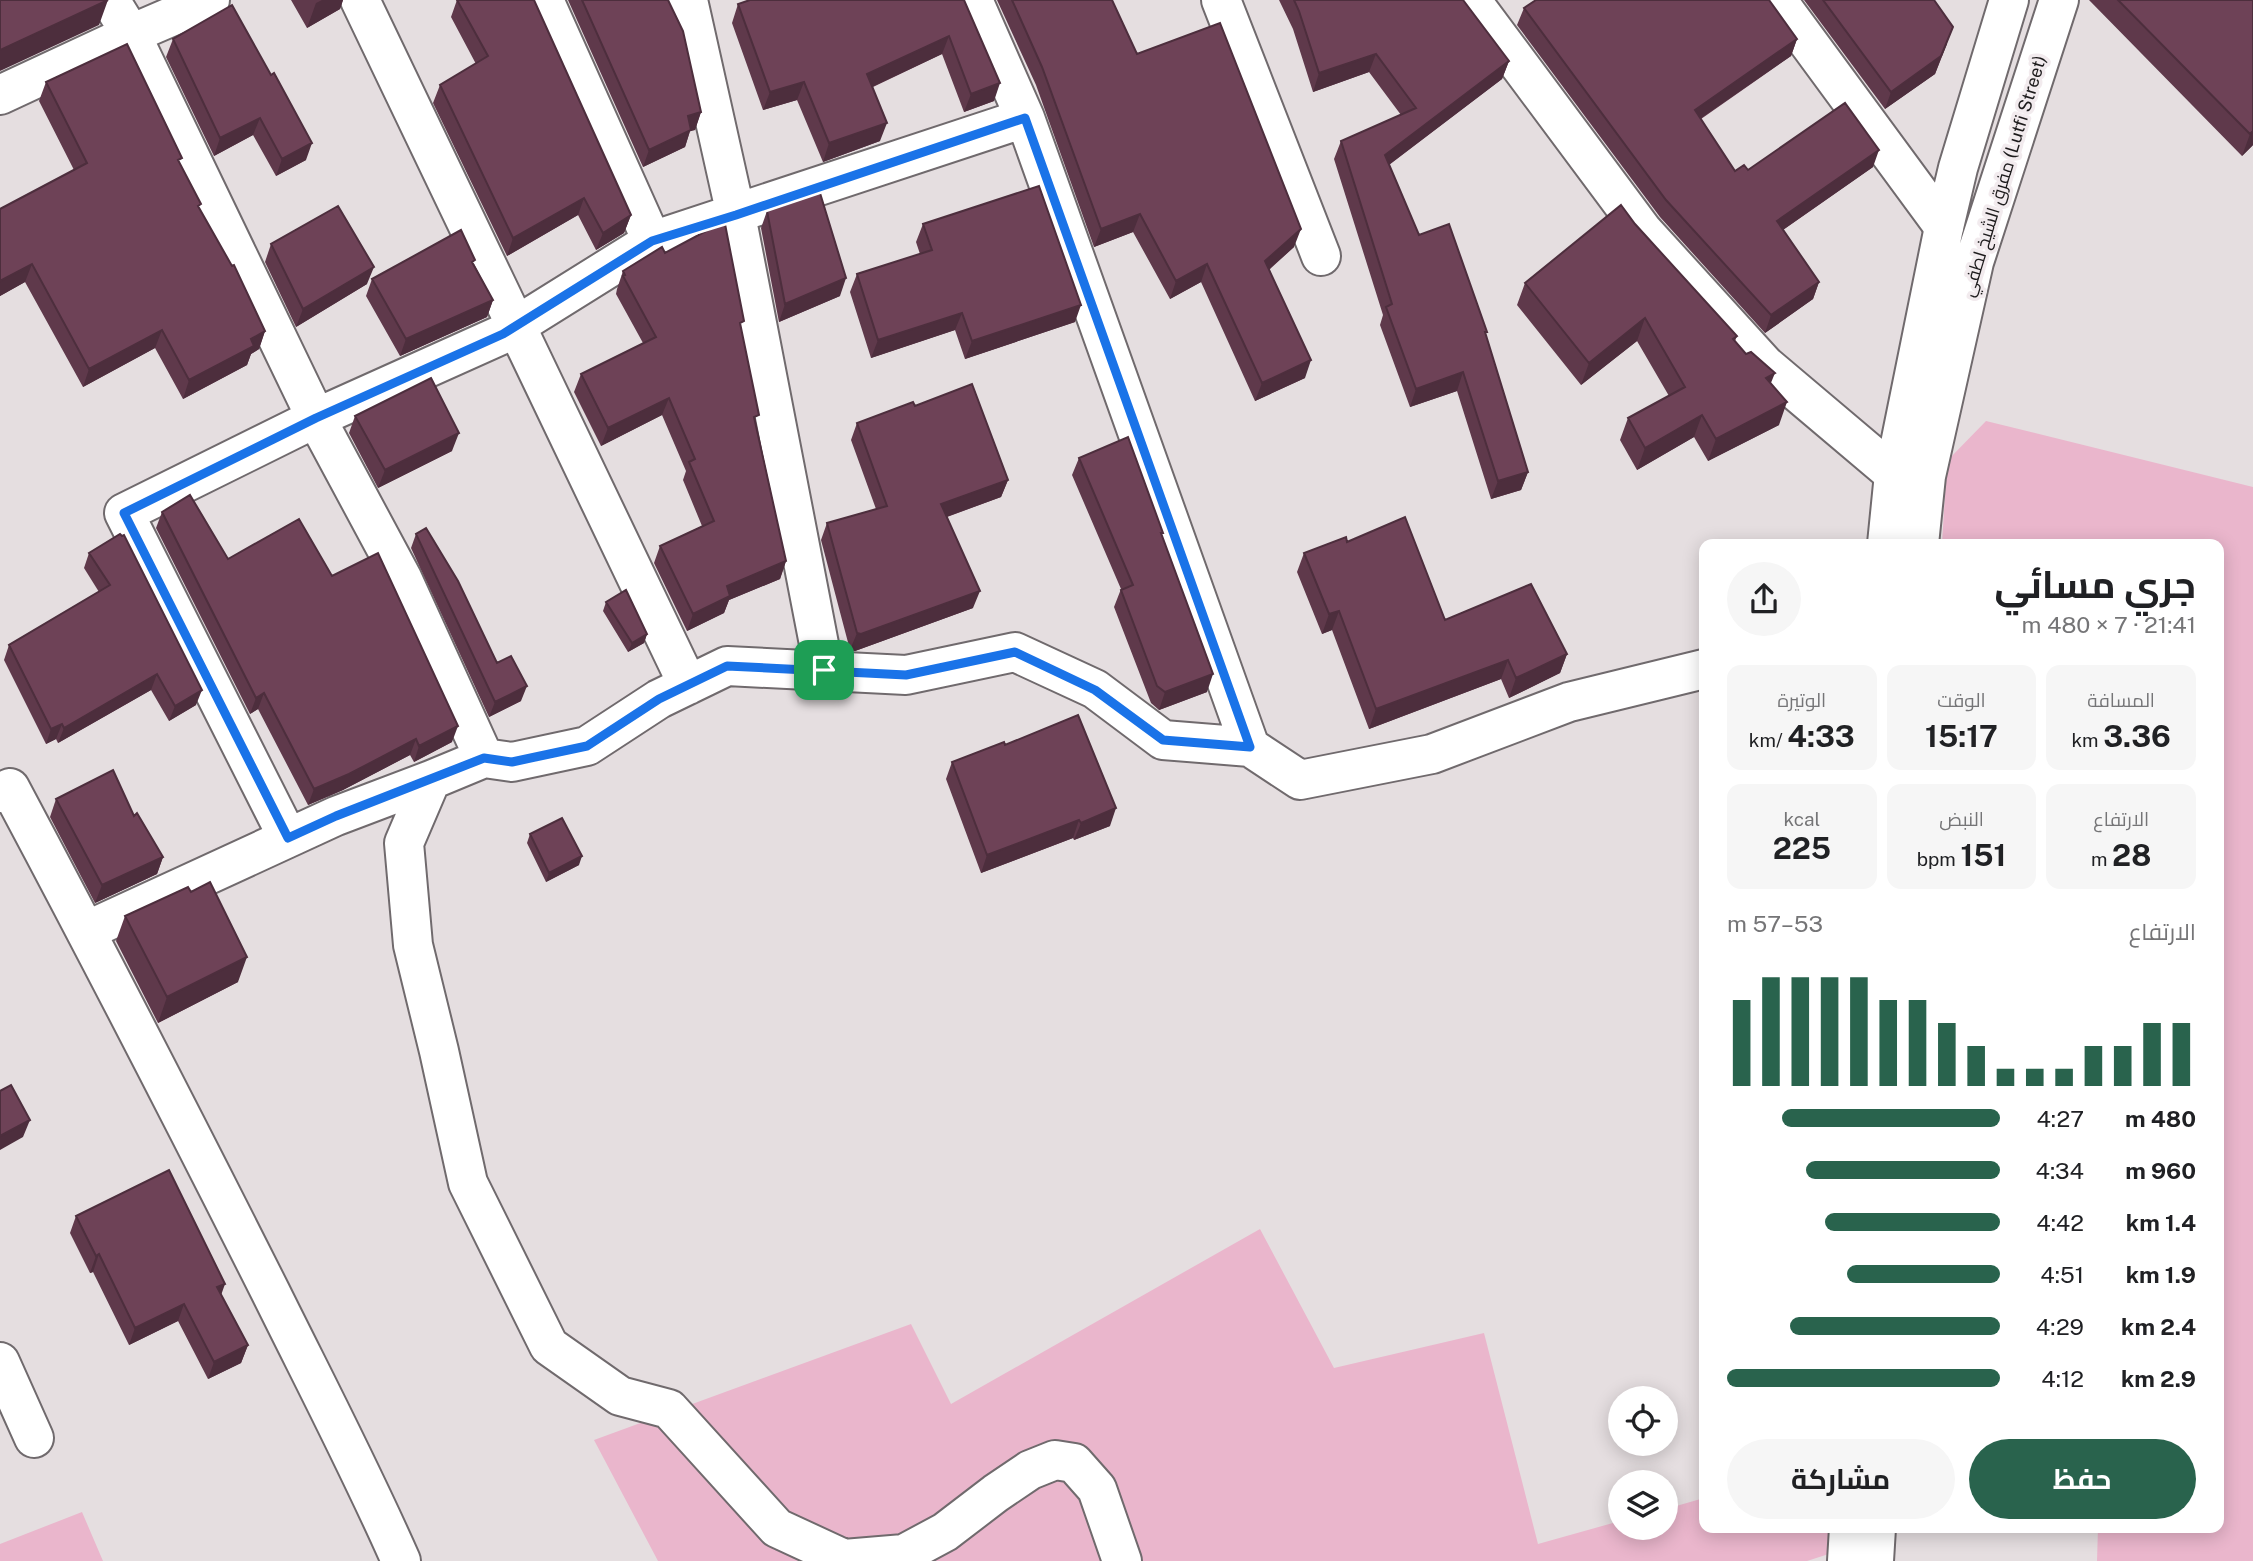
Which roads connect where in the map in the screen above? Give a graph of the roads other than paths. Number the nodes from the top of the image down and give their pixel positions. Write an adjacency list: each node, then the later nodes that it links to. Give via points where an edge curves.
1 (110, 0): 12 (street)
2 (210, 0): 12 (street)
3 (360, 0): 19 (street)
4 (544, 0): 17 (street)
5 (688, 0): 15 (street)
6 (973, 0): 14 (street)
7 (1221, 0): 18 (street)
8 (1471, 0): 21 (street, via 1643,231 1765,365)
9 (1777, 0): 16 (street)
10 (2010, 0): 16 (street)
11 (2059, 0): 21 (street, مفرق الشيخ لطفي (Lutfi Street))
12 (131, 34): 13 (street); 20 (street)
13 (0, 95)
14 (1025, 118): 15 (street); 27 (street)
15 (736, 215): 17 (street); 24 (street)
16 (1944, 227): 21 (street)
17 (652, 241): 19 (street)
18 (1321, 256)
19 (515, 326): 20 (street); 26 (street)
20 (316, 418): 28 (street, via 402,578); 31 (street, via 124,513)
21 (1910, 475): 22 (street); 23 (street)
22 (1889, 539)
23 (1918, 539)
24 (824, 670): 26 (street, via 727,666); 27 (street, via 906,675 1015,652 1095,690 1163,740)
25 (1699, 670): 27 (street, via 1569,702 1432,754 1300,780)
26 (688, 685): 28 (street, via 587,746 512,762)
27 (1250, 747)
28 (484, 758): 29 (street)
29 (431, 780): 31 (street); 38 (street, via 404,843 413,945 468,1183 549,1346 620,1396 669,1409 777,1528 844,1559 904,1554 945,1532 1030,1470 1055,1460 1074,1463 1097,1489)
30 (3, 783): 32 (street)
31 (288, 838): 32 (street)
32 (86, 931): 37 (street, via 288,1326)
33 (0, 1362): 34 (street)
34 (34, 1438)
35 (1851, 1533): 36 (street)
36 (1860, 1554)
37 (401, 1561)
38 (1122, 1561)

